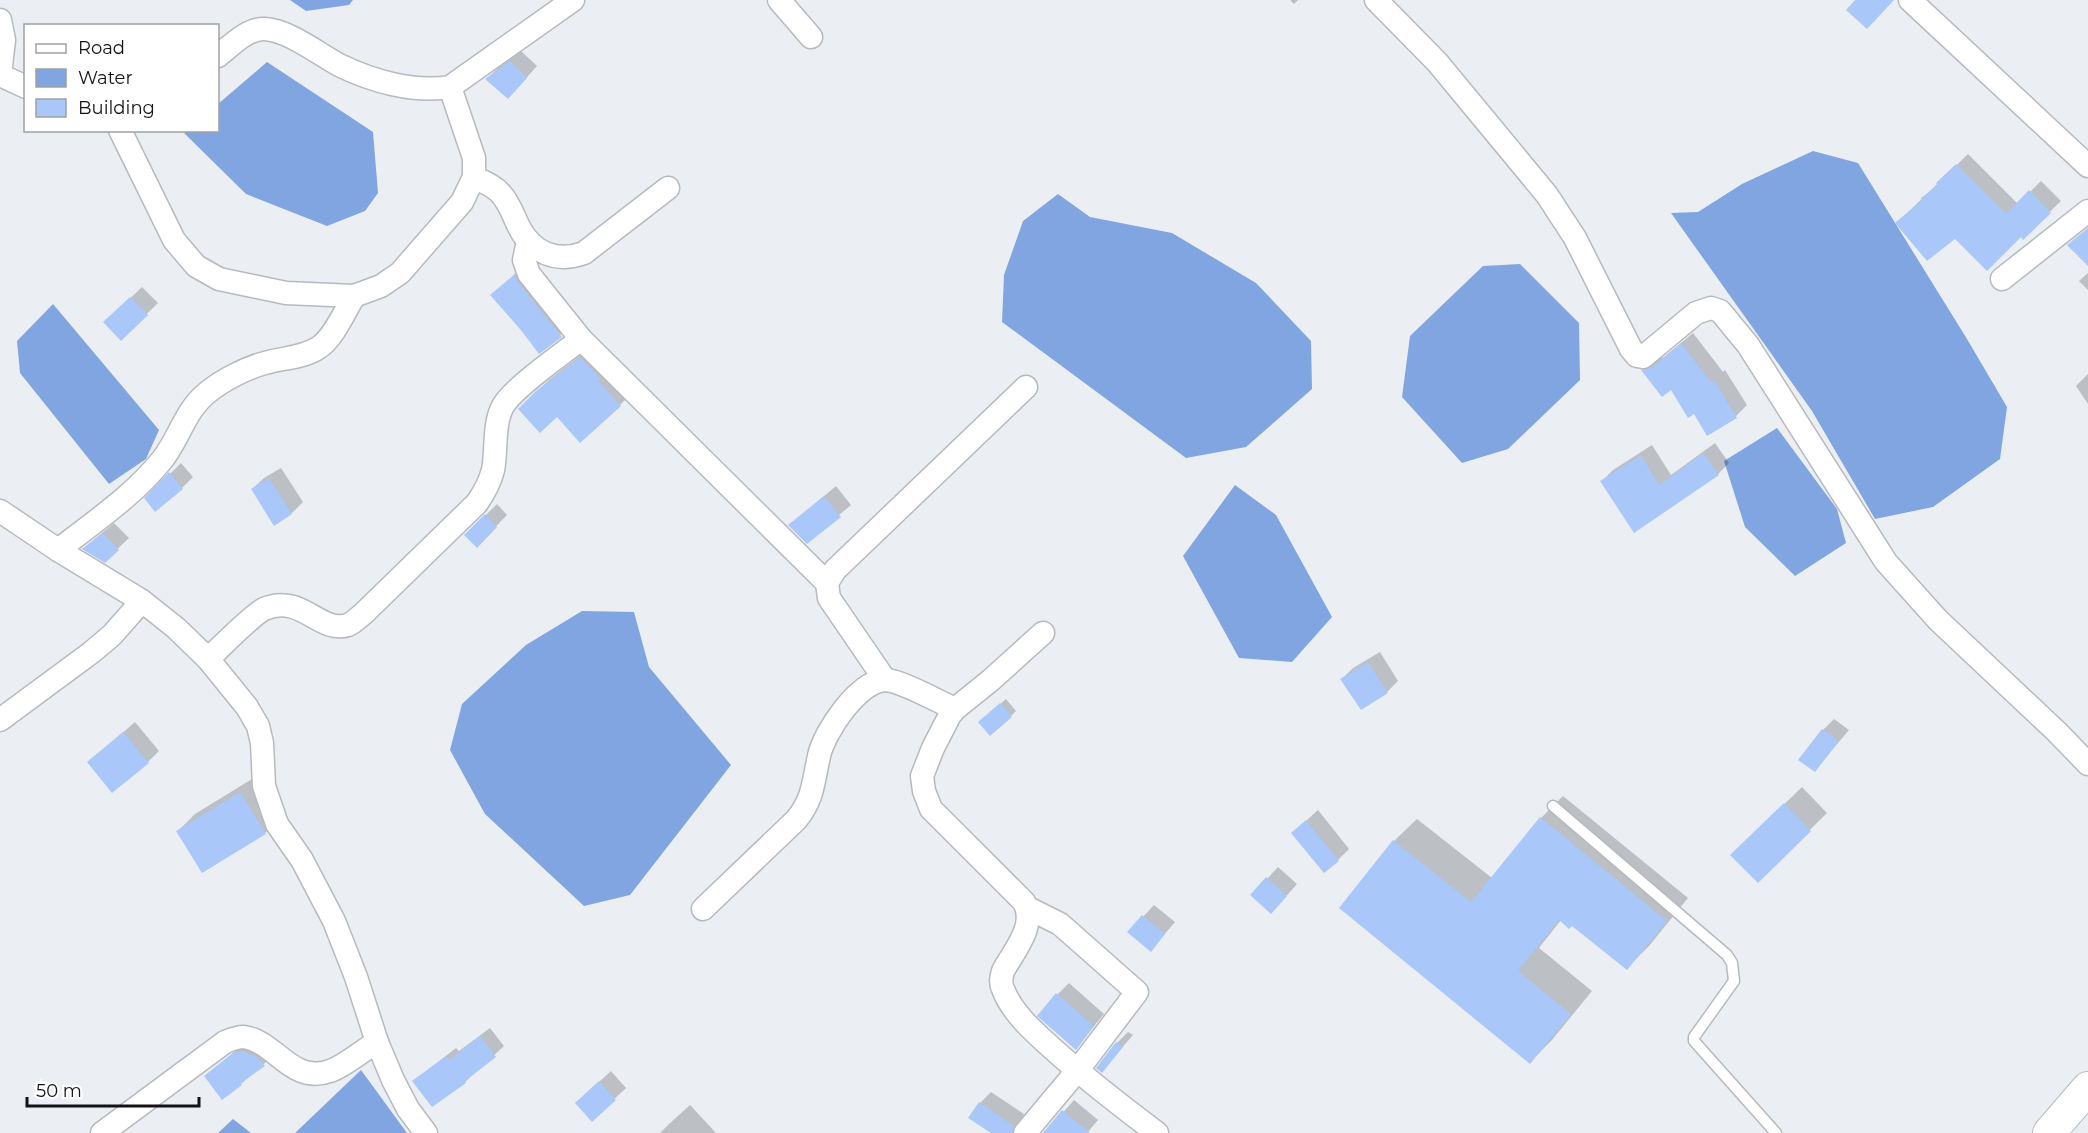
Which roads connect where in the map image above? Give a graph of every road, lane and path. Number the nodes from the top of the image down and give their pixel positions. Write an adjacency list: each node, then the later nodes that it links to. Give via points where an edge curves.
1 (779, 0): 6 (street)
2 (1376, 0): 30 (street, via 1437,62 1548,195 1575,238 1635,354 1643,357 1696,313 1711,308 1720,310 1748,345 1886,562 1938,621)
3 (1910, 0): 12 (street)
4 (564, 2): 10 (street)
5 (0, 20): 8 (street, via 4,40)
6 (811, 37)
7 (219, 55): 10 (street, via 250,32 264,29 381,81 430,90)
8 (0, 75): 9 (street)
9 (24, 86)
10 (450, 87): 13 (street, via 474,158)
11 (121, 132): 18 (street, via 174,240 196,266 219,279 286,293)
12 (2088, 166)
13 (474, 177): 16 (street, via 499,191); 18 (street, via 462,202 400,273 381,286)
14 (668, 188): 16 (street, via 577,256 550,256)
15 (2088, 211): 17 (street)
16 (528, 241): 19 (street, via 525,260 529,274)
17 (2002, 279)
18 (354, 296): 22 (street, via 333,332 318,348 263,363 207,393 147,477)
19 (580, 339): 23 (street); 26 (street, via 503,406 493,471 477,503 363,614 348,624 331,626 298,608 281,604 262,610)
20 (1026, 387): 23 (street, via 835,570)
21 (0, 511): 22 (street)
22 (58, 550): 24 (street)
23 (827, 583): 27 (street, via 828,598)
24 (142, 601): 26 (street); 29 (street, via 92,652)
25 (1043, 633): 28 (street)
26 (208, 659): 34 (street, via 258,726 264,786 277,824 302,860 334,921)
27 (885, 680): 28 (street); 33 (street, via 863,691 828,731 810,799 801,815)
28 (955, 709): 32 (street, via 937,739 922,777 926,799 931,809)
29 (0, 720)
30 (2088, 764)
31 (1553, 806): 41 (lane, via 1727,955 1734,981 1694,1041)
32 (1028, 908): 35 (street, via 1028,923 1003,971 1001,987 1022,1019); 35 (street, via 1060,924 1137,992)
33 (703, 909)
34 (377, 1042): 37 (street, via 330,1071 310,1075 243,1037 225,1042); 38 (street, via 408,1109)
35 (1077, 1071): 39 (street); 40 (street)
36 (2088, 1088): 42 (main road)
37 (102, 1133)
38 (426, 1133)
39 (1025, 1133)
40 (1157, 1133)
41 (1776, 1133)
42 (2049, 1133)

